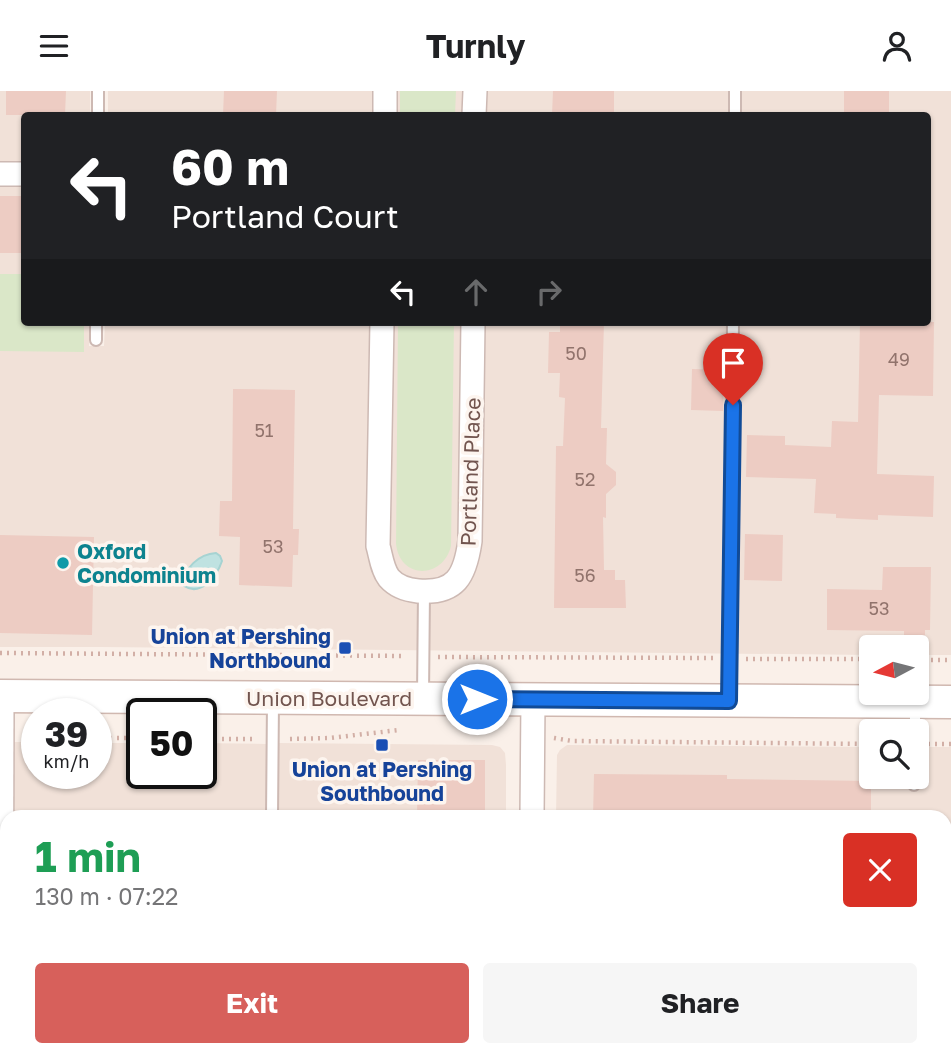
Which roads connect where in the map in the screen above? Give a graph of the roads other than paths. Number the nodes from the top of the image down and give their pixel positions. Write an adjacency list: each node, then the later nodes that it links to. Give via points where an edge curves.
1 (98, 91): 5 (lane)
2 (385, 91): 6 (street)
3 (474, 91): 7 (street)
4 (735, 91): 8 (lane)
5 (98, 112)
6 (385, 112)
7 (474, 112)
8 (735, 112)
9 (0, 174): 10 (street)
10 (21, 174)
11 (96, 326): 15 (lane)
12 (382, 326): 16 (street, via 378,546 383,566 398,586)
13 (473, 326): 16 (street, Portland Place, via 467,563 447,588)
14 (733, 326): 21 (lane)
15 (96, 339)
16 (425, 591): 19 (lane)
17 (1, 696): 18 (main road, Union Boulevard); 24 (street)
18 (273, 698): 19 (main road, Union Boulevard); 25 (lane)
19 (423, 699): 20 (main road, Union Boulevard)
20 (533, 700): 21 (main road, Union Boulevard); 26 (street)
21 (729, 701): 23 (main road, Union Boulevard)
22 (951, 702): 23 (main road, Union Boulevard)
23 (915, 716)
24 (1, 810)
25 (272, 810)
26 (532, 810)

